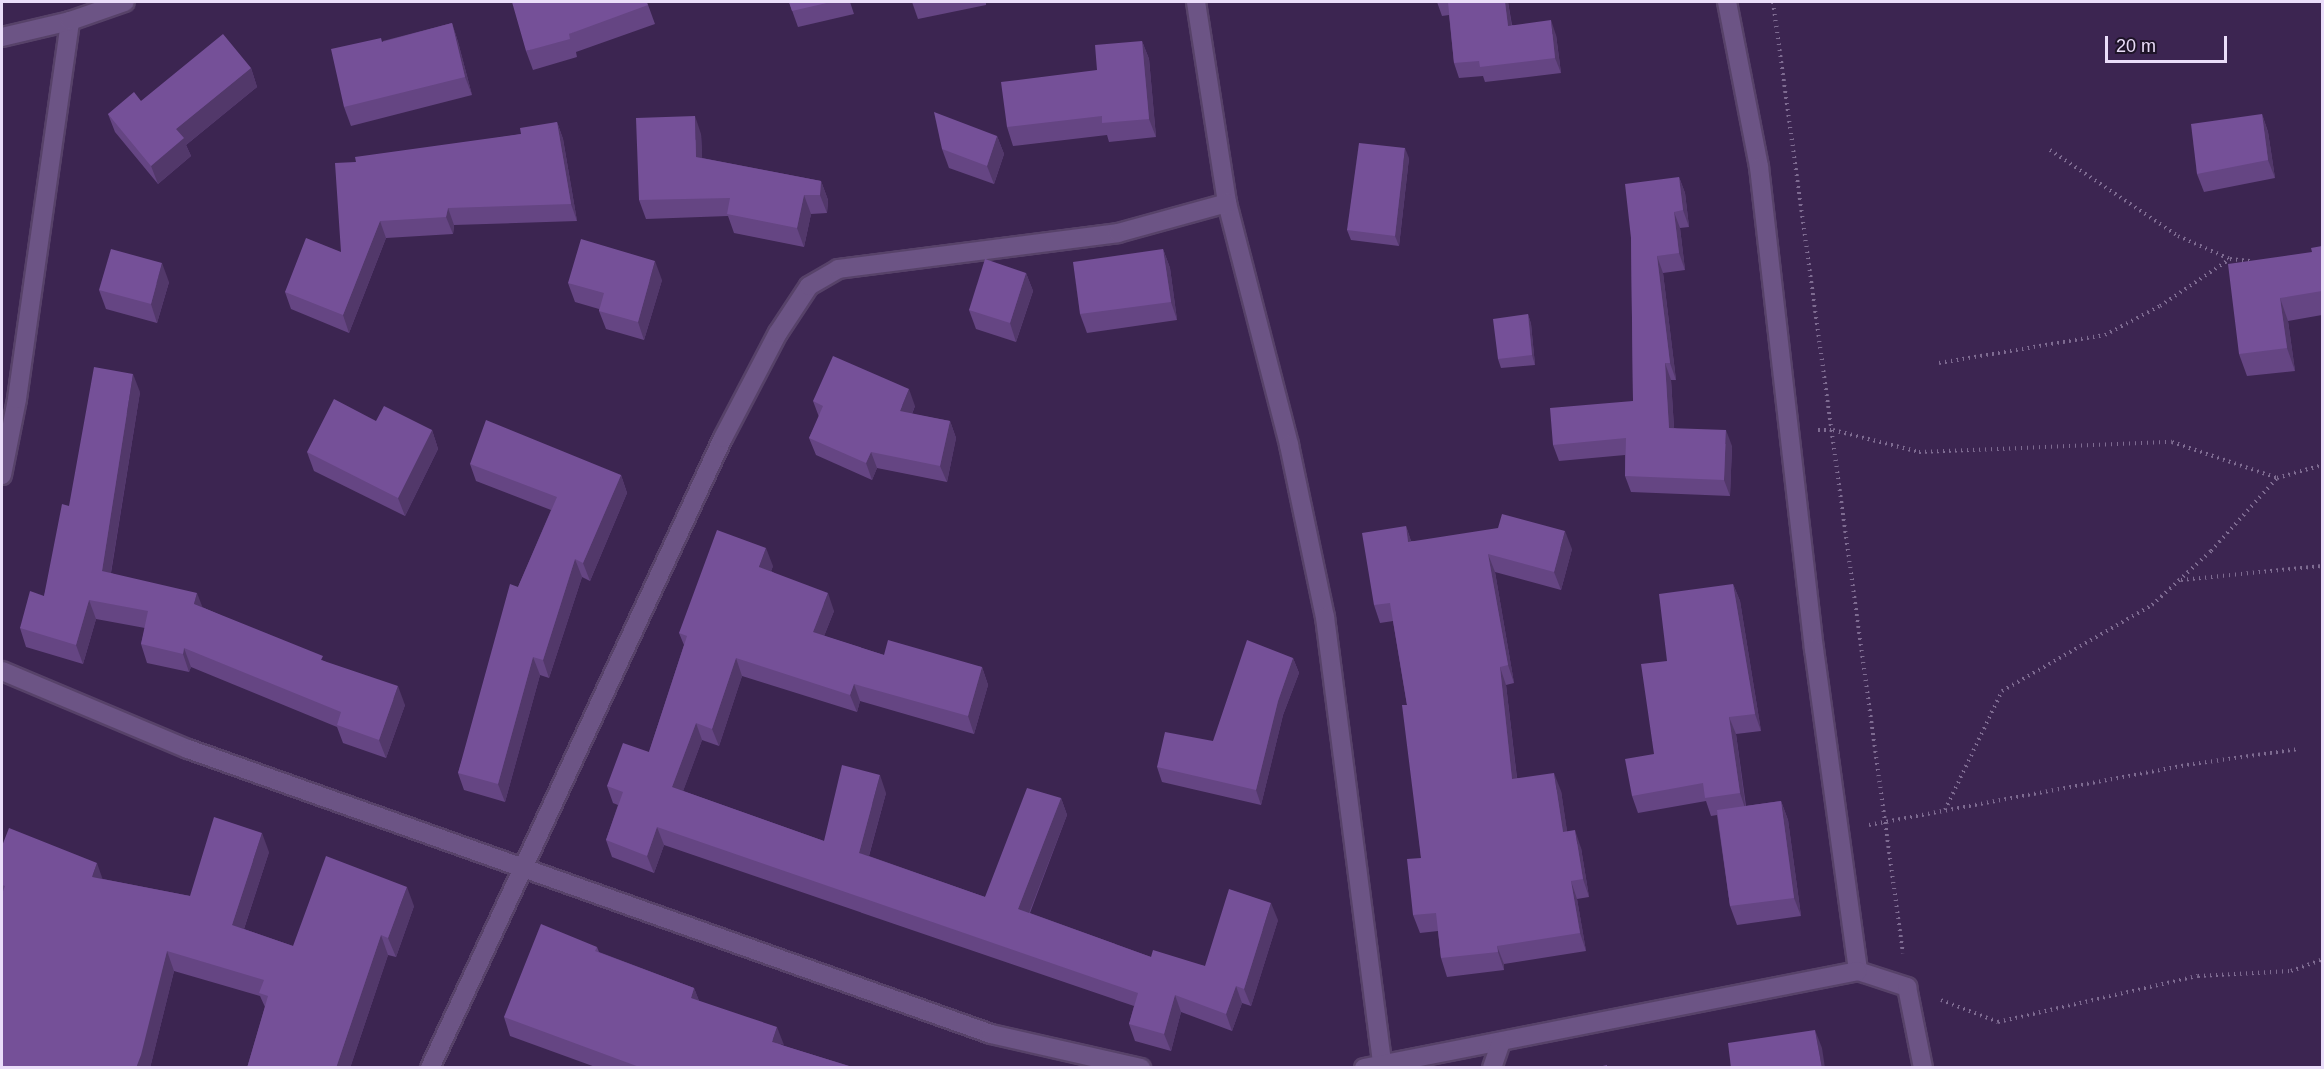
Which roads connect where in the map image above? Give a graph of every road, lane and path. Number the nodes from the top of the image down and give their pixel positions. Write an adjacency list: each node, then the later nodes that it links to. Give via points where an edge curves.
1 (125, 2): 5 (street)
2 (1196, 2): 8 (street)
3 (1727, 2): 13 (street, via 1759,167)
4 (1773, 2): 12 (path)
5 (70, 21): 6 (street); 15 (street, via 17,399)
6 (2, 37)
7 (2050, 150): 9 (path, via 2178,236)
8 (1227, 203): 24 (street, via 1118,233 838,269 809,286 778,333 723,438); 29 (street, via 1289,445 1324,617)
9 (2230, 260): 10 (path); 11 (path, via 2160,306 2104,335)
10 (2262, 262)
11 (1939, 363)
12 (1833, 430): 13 (path); 16 (path, via 1919,452 2172,442); 22 (path)
13 (1792, 431): 23 (street, via 1814,649)
14 (2322, 465): 16 (path)
15 (2, 475)
16 (2277, 478): 18 (path)
17 (2322, 566): 18 (path)
18 (2180, 580): 21 (path, via 2152,605 2002,692)
19 (2, 671): 24 (street, via 188,749)
20 (2299, 749): 21 (path, via 2193,764)
21 (1945, 810): 22 (path)
22 (1885, 821): 23 (path); 27 (path)
23 (1839, 832): 26 (street)
24 (525, 868): 30 (street); 31 (street, via 991,1034)
25 (2322, 960): 27 (path, via 2291,971 2198,976 1998,1022)
26 (1858, 971): 27 (street); 28 (street)
27 (1907, 987): 34 (street)
28 (1501, 1042): 29 (street); 33 (street)
29 (1383, 1066): 32 (street)
30 (430, 1068)
31 (1141, 1068)
32 (1364, 1068)
33 (1492, 1068)
34 (1923, 1068)

